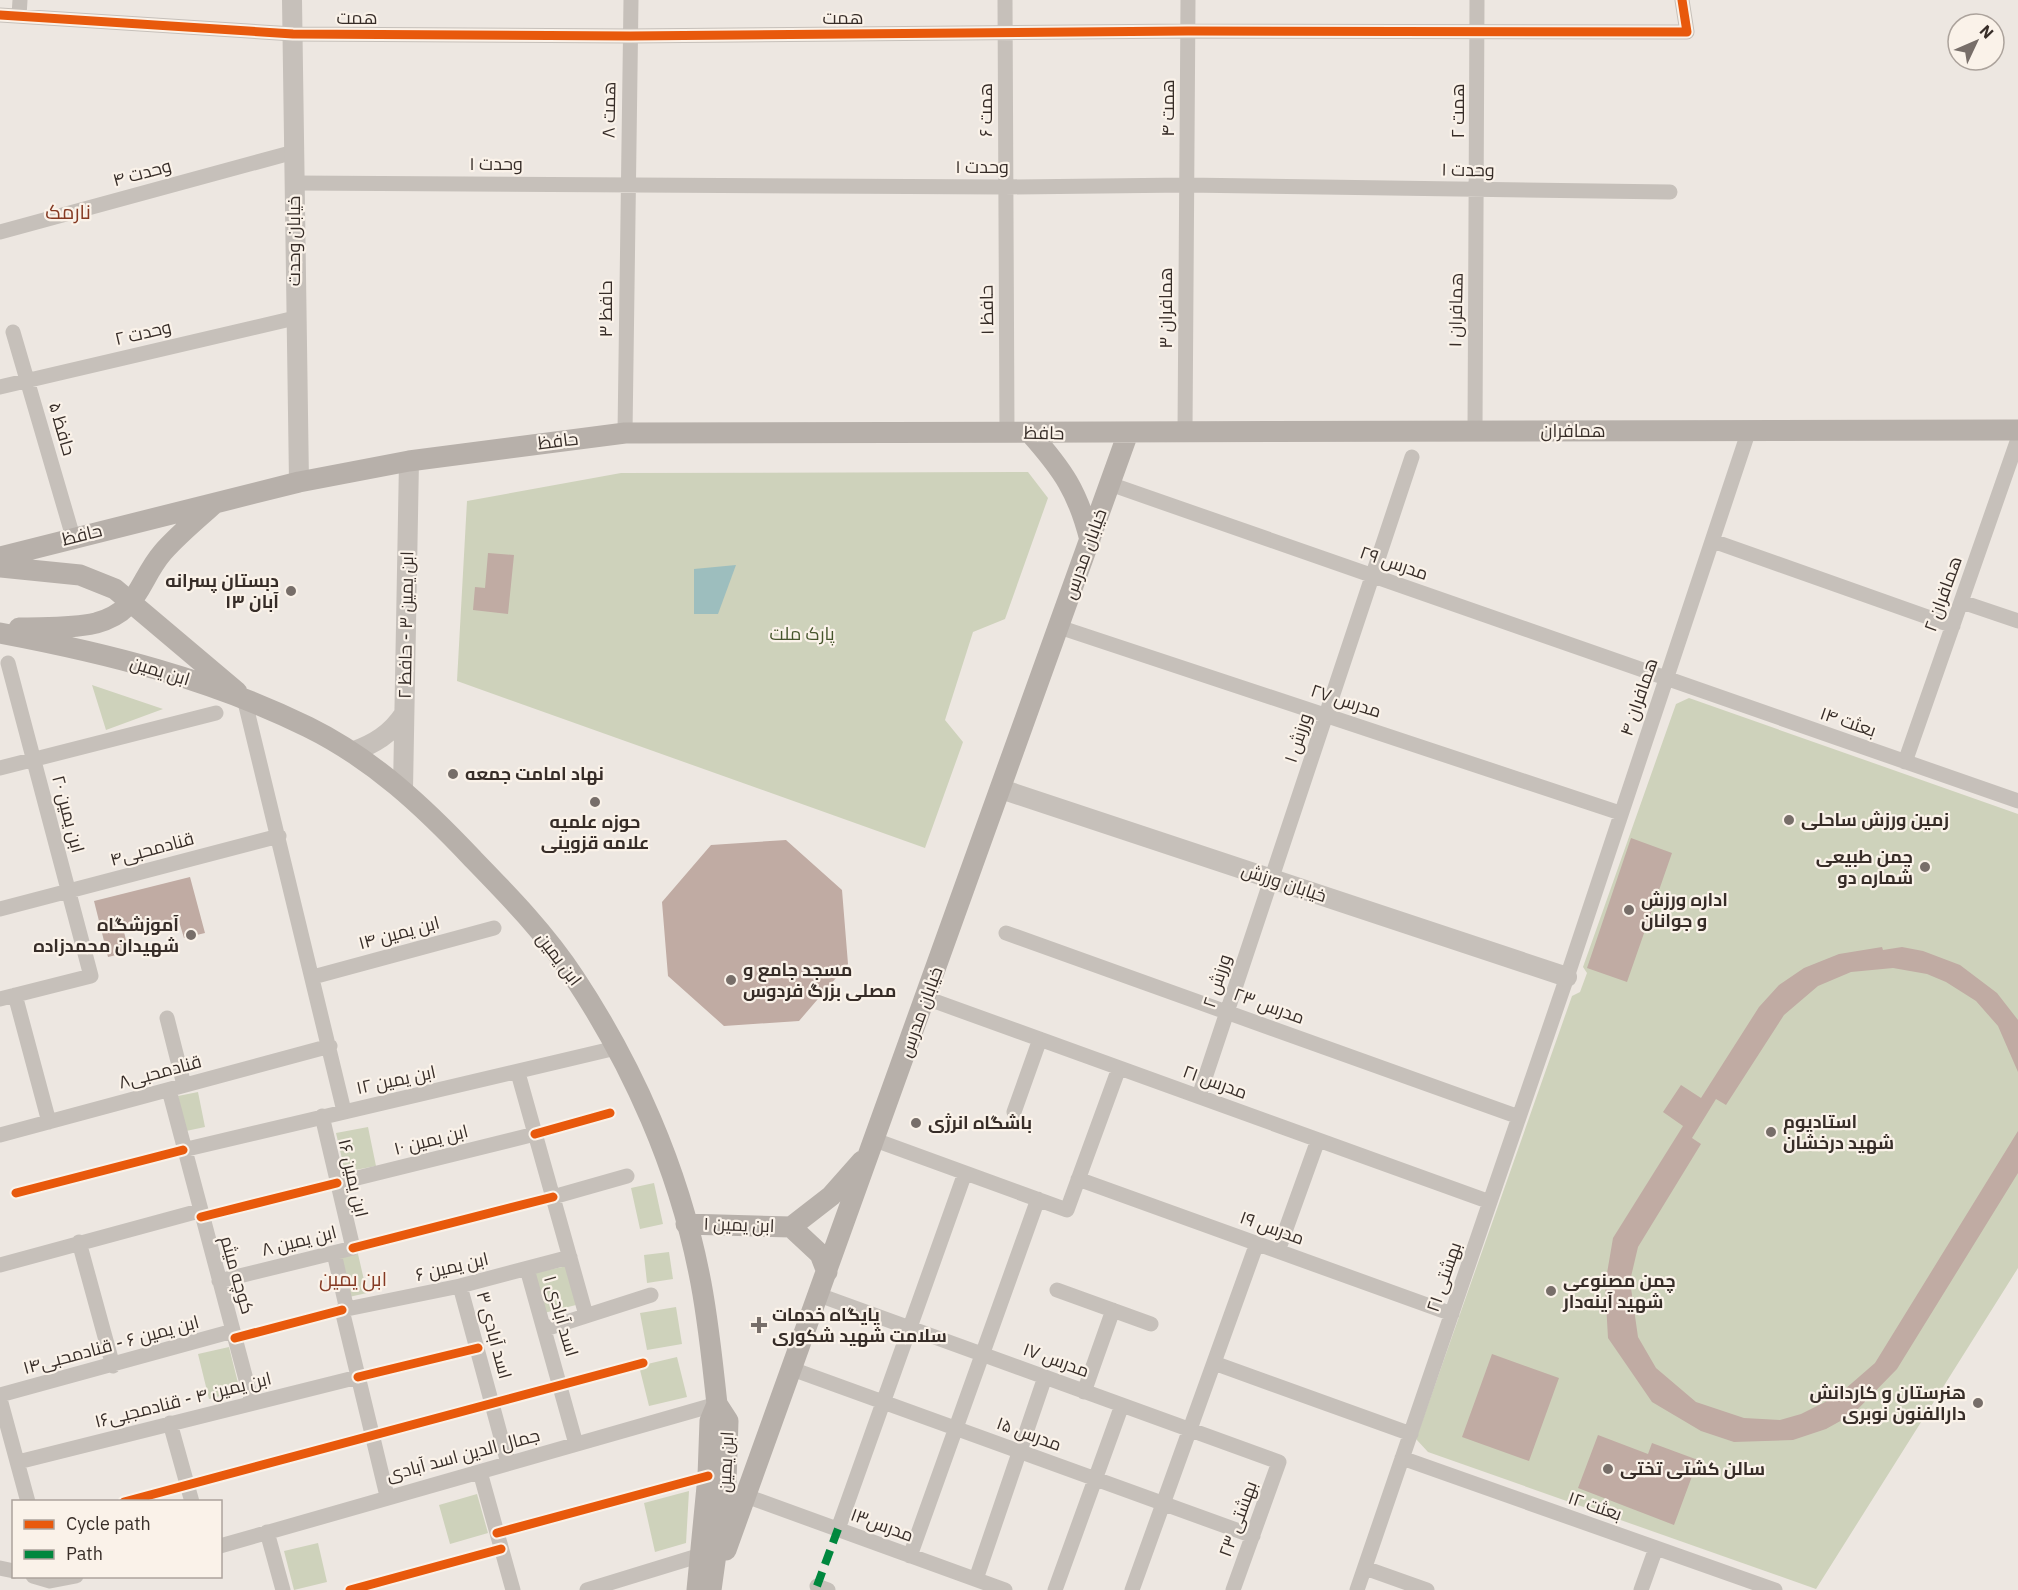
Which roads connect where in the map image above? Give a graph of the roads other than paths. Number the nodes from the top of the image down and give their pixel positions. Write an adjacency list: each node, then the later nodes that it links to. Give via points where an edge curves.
1 (20, 0): 9 (street)
2 (292, 0): 13 (street, خیابان وحدت)
3 (631, 0): 14 (street, همت ۸)
4 (1005, 0): 12 (street, همت ۶)
5 (1188, 0): 10 (street, همت ۴)
6 (1477, 0): 11 (street, همت ۲)
7 (1682, 0): 11 (street, همت, via 1687,32)
8 (0, 15): 9 (street, همت)
9 (19, 16): 13 (street, همت)
10 (1188, 31): 11 (street, همت); 12 (street, همت); 18 (street, همت ۴)
11 (1477, 32): 20 (street, همت ۲)
12 (1005, 33): 14 (street, همت); 19 (street, همت ۶)
13 (293, 34): 14 (street, همت); 15 (street, خیابان وحدت)
14 (630, 36): 17 (street, همت ۸)
15 (294, 152): 16 (street, خیابان وحدت); 22 (street, وحدت ۴)
16 (294, 183): 17 (street, وحدت ۱); 23 (street, خیابان وحدت)
17 (626, 184): 19 (street, وحدت ۱); 32 (street, حافظ ۳)
18 (1186, 185): 19 (street, وحدت ۱); 20 (street, وحدت ۱); 31 (street, همافران ۳)
19 (1005, 187): 30 (street, حافظ ۱)
20 (1477, 190): 21 (street, وحدت ۱); 29 (street, همافران ۱)
21 (1670, 192)
22 (0, 232)
23 (295, 318): 25 (street, وحدت ۲); 39 (street, خیابان وحدت)
24 (13, 332): 25 (street, حافظ ۵)
25 (27, 380): 26 (street, وحدت ۲); 43 (street, حافظ ۵)
26 (0, 387)
27 (1749, 430): 28 (main road, همافران); 29 (main road, همافران); 45 (street, همافران ۴)
28 (2018, 430)
29 (1475, 431): 31 (main road, همافران)
30 (1007, 432): 32 (main road, حافظ); 33 (main road, حافظ)
31 (1185, 432): 34 (main road, همافران)
32 (625, 433): 38 (main road, حافظ)
33 (1030, 433): 34 (main road, حافظ); 44 (main road, via 1059,465 1081,505)
34 (1128, 433): 40 (main road, خیابان مدرس)
35 (2018, 439): 36 (street, همافران ۲)
36 (2015, 456): 51 (street, همافران ۲)
37 (1412, 457): 49 (street, ورزش ۱)
38 (408, 461): 39 (main road, حافظ); 61 (street, ابن یمین ۳ - حافظ ۲)
39 (299, 482): 41 (main road, حافظ)
40 (1110, 484): 44 (main road, خیابان مدرس); 49 (street, مدرس ۲۹)
41 (214, 503): 42 (main road, حافظ); 46 (main road)
42 (139, 521): 43 (main road, حافظ); 46 (main road, via 159,542)
43 (73, 537): 47 (main road, حافظ)
44 (1090, 541): 54 (main road, خیابان مدرس)
45 (1713, 541): 53 (street); 58 (street, همافران ۴)
46 (162, 554): 50 (main road)
47 (0, 557)
48 (0, 567): 50 (main road, via 80,575 115,589)
49 (1372, 576): 58 (street, مدرس ۲۹); 62 (street, ورزش ۱)
50 (134, 602): 55 (main road, via 118,614 78,627); 59 (main road)
51 (1962, 602): 52 (street); 53 (street, همافران ۲)
52 (2018, 621)
53 (1953, 626): 65 (street, همافران ۲)
54 (1059, 627): 62 (street, مدرس ۲۷); 68 (main road, خیابان مدرس)
55 (0, 628)
56 (0, 633): 59 (main road, ابن یمین, via 115,658)
57 (8, 663): 64 (street, ابن یمین ۲۰)
58 (1666, 679): 65 (street, بعثت ۱۴); 70 (street, همافران ۴)
59 (244, 698): 63 (main road, ابن یمین); 71 (street)
60 (216, 713): 64 (street)
61 (404, 714): 63 (street, via 382,737); 67 (street, ابن یمین ۳ - حافظ ۲)
62 (1326, 715): 70 (street, مدرس ۲۷); 72 (street, ورزش ۱)
63 (352, 752): 67 (main road, ابن یمین)
64 (34, 759): 66 (street); 73 (street, ابن یمین ۲۰)
65 (1905, 762): 69 (street, بعثت ۱۴)
66 (0, 768)
67 (403, 789): 86 (main road, ابن یمین, via 519,907 573,975)
68 (1001, 789): 72 (street, خیابان ورزش); 80 (main road, خیابان مدرس)
69 (2018, 801)
70 (1620, 813): 78 (street, همافران ۴)
71 (279, 836): 73 (street, قنادمحبی۴); 77 (street)
72 (1271, 879): 78 (street, خیابان ورزش); 82 (street, ورزش ۲)
73 (69, 891): 74 (street, قنادمحبی۴); 79 (street, ابن یمین ۲۰, via 91,976)
74 (0, 909)
75 (494, 928): 77 (street, ابن یمین ۱۴)
76 (1006, 933): 82 (street, مدرس ۲۳)
77 (313, 977): 85 (street)
78 (1567, 977): 95 (street, بهشتی ۲۱)
79 (15, 996): 81 (street); 96 (street)
80 (926, 998): 84 (street, مدرس ۲۱); 99 (main road, خیابان مدرس)
81 (0, 999)
82 (1227, 1012): 91 (street, ورزش ۲); 95 (street, مدرس ۲۳)
83 (167, 1018): 89 (street)
84 (1040, 1039): 87 (street, مدرس ۲۱); 93 (street)
85 (330, 1046): 89 (street, قنادمحبی۸); 92 (street)
86 (616, 1048): 88 (street, ابن یمین ۱۲); 110 (main road, ابن یمین, via 656,1132)
87 (1119, 1068): 91 (street, مدرس ۲۱); 104 (street)
88 (518, 1073): 92 (street, ابن یمین ۱۲); 97 (street)
89 (184, 1085): 90 (street, قنادمحبی۸)
90 (169, 1090): 96 (street, قنادمحبی۸); 101 (street, کوچه میثم)
91 (1199, 1096): 100 (street, مدرس ۲۱)
92 (344, 1111): 94 (street, ابن یمین ۱۲)
93 (1014, 1112)
94 (322, 1116): 101 (street, ابن یمین ۱۲); 105 (street, ابن یمین ۱۶)
95 (1519, 1117): 108 (street, بهشتی ۲۱)
96 (49, 1122): 98 (street, قنادمحبی۸)
97 (535, 1134): 105 (street, ابن یمین ۱۰); 106 (street)
98 (0, 1135)
99 (875, 1140): 102 (street); 111 (main road, via 846,1182); 120 (main road, خیابان مدرس)
100 (1318, 1140): 108 (street, مدرس ۲۱); 115 (street)
101 (183, 1150): 109 (street, کوچه میثم)
102 (965, 1173): 107 (street); 131 (street)
103 (627, 1176): 106 (street)
104 (1078, 1179): 107 (street, via 1068,1210); 113 (street, مدرس ۱۹)
105 (337, 1183): 114 (street, ابن یمین ۱۶)
106 (553, 1197): 117 (street)
107 (1038, 1199): 134 (street)
108 (1490, 1202): 128 (street, بهشتی ۲۱)
109 (199, 1211): 112 (street); 121 (street, کوچه میثم)
110 (686, 1224): 111 (main road, ابن یمین ۱); 144 (main road, ابن یمین, via 699,1272)
111 (791, 1227): 120 (main road, via 820,1254)
112 (79, 1242): 118 (street); 136 (street)
113 (1257, 1244): 115 (street, مدرس ۱۹); 135 (street)
114 (353, 1248): 116 (street, ابن یمین ۸)
115 (1278, 1251): 128 (street, مدرس ۱۹)
116 (334, 1253): 121 (street, ابن یمین ۸); 126 (street)
117 (570, 1257): 119 (street, ابن یمین ۶); 129 (street)
118 (0, 1265)
119 (527, 1269): 122 (street, ابن یمین ۶); 132 (street, اسد آبادی ۱)
120 (827, 1272): 125 (main road, خیابان مدرس)
121 (219, 1281): 133 (street, کوچه میثم)
122 (460, 1286): 126 (street, ابن یمین ۶); 155 (street, اسد آبادی ۳)
123 (1057, 1290): 127 (street)
124 (651, 1295): 129 (street)
125 (819, 1295): 131 (street, مدرس ۱۷); 137 (main road, خیابان مدرس)
126 (344, 1310): 138 (street)
127 (1113, 1310): 130 (street); 140 (street)
128 (1452, 1314): 149 (street, بهشتی ۲۱)
129 (586, 1315): 132 (street)
130 (1150, 1324)
131 (910, 1328): 134 (street, مدرس ۱۷); 143 (street)
132 (545, 1329): 150 (street, اسد آبادی ۱)
133 (233, 1332): 136 (street, ابن یمین ۶ - قنادمحبی۱۴); 142 (street, کوچه میثم)
134 (982, 1355): 139 (street, مدرس ۱۷); 147 (street)
135 (1214, 1363): 148 (street); 149 (street)
136 (113, 1366): 141 (street, ابن یمین ۶ - قنادمحبی۱۴)
137 (792, 1369): 143 (street, مدرس ۱۵); 159 (main road, خیابان مدرس)
138 (358, 1377): 142 (street, ابن یمین ۴ - قنادمجبی۱۶); 158 (street)
139 (1045, 1377): 140 (street, مدرس ۱۷); 151 (street)
140 (1084, 1392): 145 (street, مدرس ۱۷)
141 (0, 1397): 153 (street)
142 (252, 1402): 146 (street, ابن یمین ۴ - قنادمجبی۱۶)
143 (883, 1402): 147 (street, مدرس ۱۵); 163 (street)
144 (717, 1404): 150 (street, جمال الدین اسد آبادی); 168 (main road, via 710,1421); 178 (main road, ابن یمین, via 728,1421 728,1431 726,1482)
145 (1122, 1405): 148 (street, مدرس ۱۷); 157 (street)
146 (170, 1423): 153 (street, ابن یمین ۴ - قنادمجبی۱۶); 161 (street)
147 (956, 1429): 151 (street, مدرس ۱۵); 169 (street)
148 (1190, 1430): 154 (street, مدرس ۱۷); 162 (street)
149 (1410, 1434): 152 (street, بهشتی ۲۱)
150 (576, 1444): 155 (street, جمال الدین اسد آبادی)
151 (1020, 1452): 157 (street, مدرس ۱۵); 173 (street)
152 (1402, 1458): 167 (street, بعثت ۱۲); 170 (street, بهشتی ۲۱)
153 (18, 1462): 160 (street)
154 (1279, 1462): 165 (street, بهشتی ۲۳)
155 (508, 1463): 156 (street, جمال الدین اسد آبادی)
156 (480, 1472): 158 (street, جمال الدین اسد آبادی); 175 (street)
157 (1095, 1479): 162 (street, مدرس ۱۵); 180 (street)
158 (387, 1496): 164 (street, جمال الدین اسد آبادی)
159 (746, 1496): 163 (street, مدرس۱۳); 178 (main road, خیابان مدرس)
160 (28, 1500)
161 (191, 1500)
162 (1163, 1504): 165 (street, مدرس ۱۵); 181 (street)
163 (838, 1529): 169 (street, مدرس۱۳)
164 (267, 1532): 166 (street, جمال الدین اسد آبادی); 174 (street)
165 (1253, 1536): 182 (street, بهشتی ۲۳)
166 (222, 1545)
167 (1656, 1548): 185 (street); 186 (street, بعثت ۱۲)
168 (701, 1555): 176 (street); 177 (main road)
169 (910, 1556): 173 (street, مدرس۱۳)
170 (1365, 1568): 183 (street, بهشتی ۲۱); 184 (street)
171 (68, 1578): 172 (street)
172 (51, 1582)
173 (983, 1584): 179 (street, مدرس۱۳)
174 (283, 1590)
175 (513, 1590)
176 (587, 1590)
177 (697, 1590)
178 (711, 1590)
179 (1005, 1590)
180 (1055, 1590)
181 (1132, 1590)
182 (1233, 1590)
183 (1357, 1590)
184 (1427, 1590)
185 (1641, 1590)
186 (1775, 1590)

